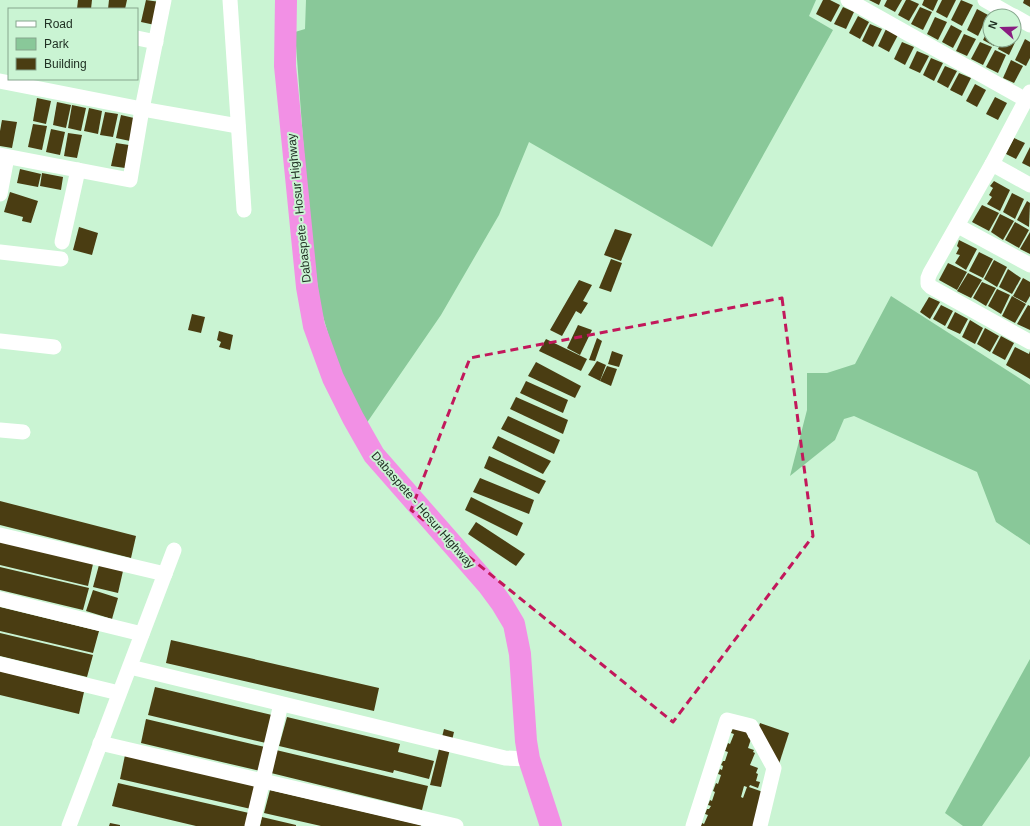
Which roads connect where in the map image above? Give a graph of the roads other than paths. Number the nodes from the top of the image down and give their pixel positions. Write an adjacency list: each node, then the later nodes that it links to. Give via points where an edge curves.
1 (164, 0): 8 (street)
2 (230, 0): 12 (street)
3 (286, 0): 39 (highway, Dabaspete - Hosur Highway, via 285,66 307,287 314,326 332,378 374,455 488,585 514,624 520,654)
4 (848, 0): 10 (street)
5 (985, 0): 6 (street)
6 (1000, 8)
7 (138, 38): 8 (street)
8 (156, 42): 11 (street)
9 (0, 81): 11 (street)
10 (1028, 96): 14 (street)
11 (142, 109): 12 (street); 15 (street, via 130,180)
12 (238, 126): 18 (street)
13 (4, 156): 15 (street); 17 (street)
14 (992, 164): 16 (street); 19 (street)
15 (78, 170): 20 (street)
16 (1030, 185)
17 (0, 194)
18 (244, 210)
19 (958, 226): 23 (street); 25 (street, via 930,273 928,284)
20 (62, 242)
21 (0, 252): 22 (street)
22 (61, 259)
23 (1030, 265)
24 (0, 341): 26 (street)
25 (1030, 342)
26 (54, 347)
27 (0, 430): 28 (street)
28 (23, 432)
29 (0, 535): 31 (street)
30 (174, 550): 31 (street)
31 (165, 574): 33 (street)
32 (0, 599): 33 (street)
33 (142, 634): 35 (street)
34 (0, 664): 36 (street)
35 (130, 667): 36 (street); 37 (street)
36 (120, 693): 38 (street)
37 (282, 704): 39 (street, via 505,758); 40 (street)
38 (100, 743): 40 (street); 41 (street)
39 (529, 759): 44 (highway, Dabaspete - Hosur Highway)
40 (263, 781): 42 (street); 43 (street)
41 (69, 826)
42 (252, 826)
43 (456, 826)
44 (551, 826)
45 (693, 826): 46 (street, via 727,720 751,726 774,768)
46 (760, 826)

